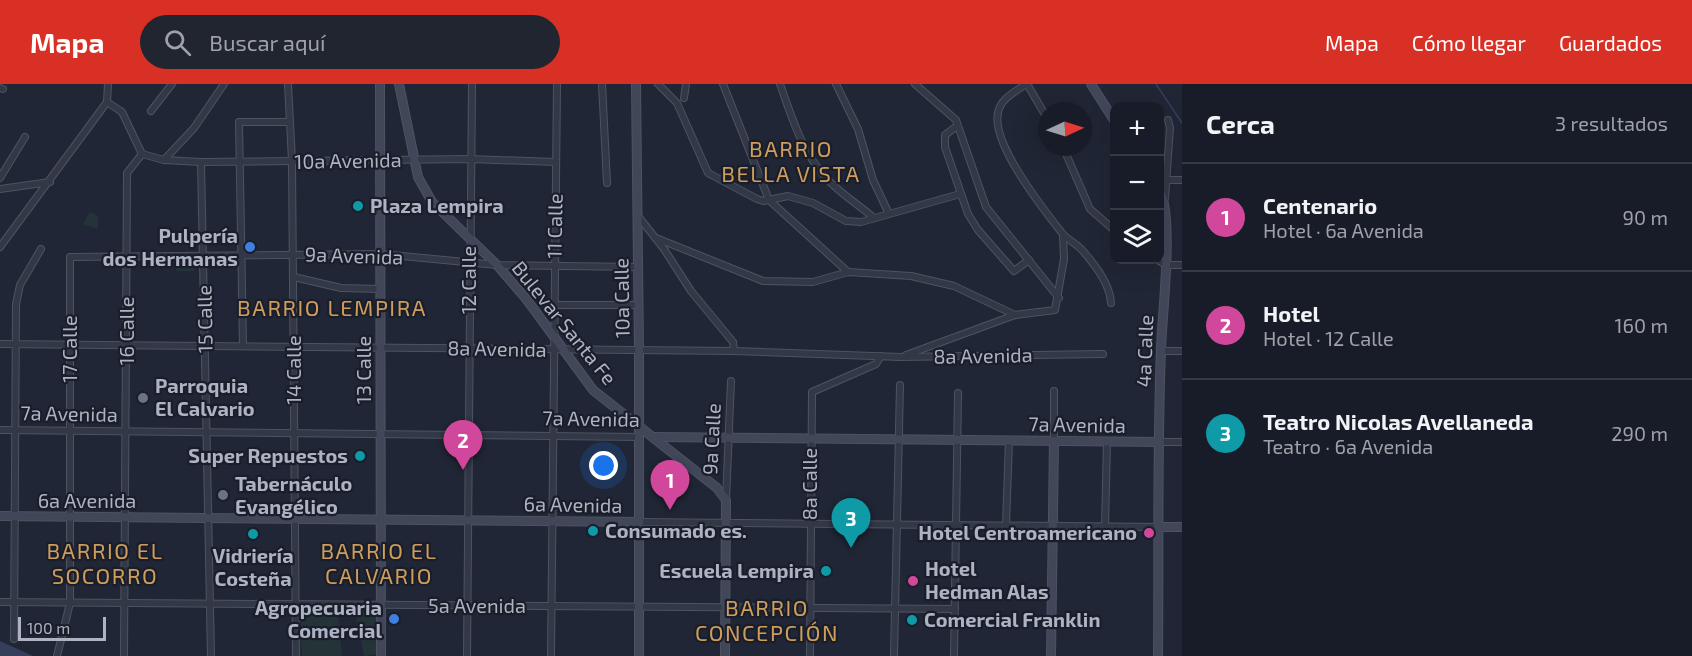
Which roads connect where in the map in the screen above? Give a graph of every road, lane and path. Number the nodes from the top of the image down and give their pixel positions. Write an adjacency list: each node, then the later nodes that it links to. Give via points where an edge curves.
1 (108, 84): 20 (street)
2 (172, 84): 22 (street)
3 (224, 84): 31 (street, via 194,128)
4 (288, 84): 25 (street, 14 Calle)
5 (380, 84): 32 (street, 13 Calle)
6 (399, 84): 33 (street, Bulevar Santa Fe)
7 (472, 84): 30 (street, 12 Calle)
8 (557, 84): 37 (street, 11 Calle)
9 (602, 84): 42 (street)
10 (636, 84): 48 (street, 10a Calle)
11 (658, 84): 45 (street, via 677,102 708,173 757,199)
12 (686, 84): 19 (street)
13 (723, 84): 45 (street)
14 (780, 84): 49 (street, via 796,130 826,178)
15 (836, 84): 47 (street, via 858,129 873,180)
16 (915, 84): 26 (street, via 953,114)
17 (1027, 84): 21 (street); 52 (street, via 1004,100 998,111 1002,141)
18 (1091, 84): 23 (street)
19 (684, 98)
20 (107, 102): 28 (street, via 122,112); 41 (street)
21 (1038, 103)
22 (151, 111)
23 (1110, 114)
24 (1168, 120): 39 (street, 4a Calle)
25 (289, 122): 34 (street, 14 Calle); 36 (street, via 239,122)
26 (957, 126): 44 (street, via 944,137); 63 (street, via 986,207)
27 (25, 137): 38 (street)
28 (141, 154): 31 (street, 10a Avenida); 60 (street, 16 Calle, via 127,173)
29 (1067, 156): 51 (street, via 1089,209)
30 (470, 159): 33 (street, 10a Avenida); 37 (street, 10a Avenida); 54 (street, 12 Calle)
31 (164, 160): 35 (street, 10a Avenida)
32 (379, 160): 33 (street, 10a Avenida); 34 (street, 10a Avenida); 57 (street, 13 Calle)
33 (414, 160): 54 (street, Bulevar Santa Fe, via 418,177 432,202)
34 (292, 161): 36 (street, 10a Avenida); 59 (street, 14 Calle)
35 (201, 162): 36 (street, 10a Avenida); 61 (street, 15 Calle)
36 (239, 162): 58 (street)
37 (556, 162): 66 (street, 11 Calle)
38 (0, 178)
39 (1164, 180): 40 (street); 46 (street, 4a Calle)
40 (1182, 180)
41 (50, 182): 43 (street); 55 (street)
42 (607, 183)
43 (0, 189)
44 (960, 194): 47 (street); 63 (street, via 978,230 1014,271)
45 (769, 200): 49 (street, via 782,196 806,200 850,222); 71 (street)
46 (1165, 201): 50 (street, 4a Calle)
47 (889, 214): 49 (street)
48 (637, 215): 53 (street); 70 (street, 10a Calle)
49 (874, 218)
50 (1164, 221)
51 (1110, 227)
52 (1063, 235): 74 (street); 75 (street, via 1082,250 1108,286)
53 (656, 238): 71 (street, via 763,281 813,282); 91 (street, via 690,291 733,342)
54 (469, 241): 65 (street, 12 Calle); 69 (street, Bulevar Santa Fe)
55 (0, 248)
56 (41, 249): 82 (street, via 16,293)
57 (381, 254): 59 (street, 9a Avenida); 65 (street, 9a Avenida); 73 (street, 13 Calle)
58 (241, 255): 59 (street, 9a Avenida); 61 (street, 9a Avenida); 85 (street)
59 (293, 255): 72 (street, 14 Calle)
60 (127, 256): 61 (street, 9a Avenida); 62 (street, 9a Avenida); 83 (street, 16 Calle)
61 (203, 256): 84 (street, 15 Calle)
62 (70, 257): 81 (street, 17 Calle)
63 (1029, 260): 74 (street)
64 (1164, 262): 68 (street)
65 (469, 264): 69 (street, 9a Avenida); 88 (street, 12 Calle)
66 (554, 264): 69 (street, 9a Avenida); 70 (street, 9a Avenida); 76 (street, 11 Calle)
67 (1162, 264): 92 (street, 4a Calle)
68 (1182, 265)
69 (496, 266): 79 (street, Bulevar Santa Fe)
70 (638, 267): 77 (street, 10a Calle)
71 (848, 272): 78 (street, via 925,278 963,290)
72 (294, 277): 73 (street, via 341,288); 86 (street, 14 Calle)
73 (381, 289): 87 (street, 13 Calle)
74 (1059, 298): 78 (street, via 1055,310)
75 (1111, 303)
76 (554, 305): 77 (street); 79 (street, 11 Calle)
77 (639, 305): 90 (street, 10a Calle)
78 (1015, 315): 96 (street)
79 (554, 335): 89 (street, Bulevar Santa Fe)
80 (0, 344): 82 (street, 8a Avenida)
81 (71, 344): 82 (street, 8a Avenida); 83 (street, 8a Avenida); 104 (street, 17 Calle)
82 (16, 345): 103 (street)
83 (127, 345): 84 (street, 8a Avenida); 105 (street, 16 Calle)
84 (205, 345): 85 (street, 8a Avenida); 106 (street, 15 Calle)
85 (243, 346): 86 (street, 8a Avenida)
86 (294, 347): 87 (street, 8a Avenida); 107 (street, 14 Calle)
87 (380, 347): 88 (street, 8a Avenida); 108 (street, 13 Calle)
88 (469, 350): 89 (street, 8a Avenida); 109 (street, 12 Calle)
89 (559, 350): 90 (street, 8a Avenida); 101 (street, Bulevar Santa Fe, via 593,390); 110 (street)
90 (639, 351): 91 (street, 8a Avenida); 101 (street, 10a Calle)
91 (734, 351): 95 (street, 8a Avenida)
92 (1161, 351): 93 (street); 120 (street, 4a Calle)
93 (1182, 351)
94 (1103, 354): 96 (street, 8a Avenida)
95 (881, 356): 96 (street, 8a Avenida); 116 (street, 8a Calle, via 876,364 812,392)
96 (901, 357)
97 (731, 381): 113 (street, 9a Calle)
98 (900, 385): 114 (street)
99 (1054, 391): 118 (street)
100 (958, 393): 115 (street)
101 (639, 426): 111 (street, 10a Calle); 112 (street, Bulevar Santa Fe)
102 (0, 430): 103 (street, 7a Avenida)
103 (13, 430): 104 (street, 7a Avenida); 124 (street)
104 (69, 430): 105 (street, 7a Avenida); 125 (street, 17 Calle)
105 (125, 431): 106 (street, 7a Avenida); 126 (street, 16 Calle)
106 (207, 431): 107 (street, 7a Avenida); 127 (street, 15 Calle)
107 (294, 432): 108 (street, 7a Avenida); 128 (street, 14 Calle)
108 (380, 433): 109 (street, 7a Avenida); 129 (street, 13 Calle)
109 (469, 434): 110 (street, 7a Avenida); 130 (street, 12 Calle)
110 (552, 434): 111 (street, 7a Avenida); 131 (street)
111 (639, 436): 112 (street, 7a Avenida); 132 (street, 10a Calle)
112 (654, 437): 113 (street, 7a Avenida); 122 (street, Bulevar Santa Fe, via 717,488)
113 (729, 437): 116 (street, 7a Avenida); 122 (street, 9a Calle)
114 (898, 438): 115 (street, 7a Avenida); 116 (street, 7a Avenida); 135 (street)
115 (956, 439): 117 (street, 7a Avenida); 136 (street)
116 (810, 440): 134 (street, 8a Calle)
117 (1009, 440): 118 (street, 7a Avenida); 137 (street)
118 (1054, 441): 119 (street, 7a Avenida); 138 (street)
119 (1107, 442): 120 (street, 7a Avenida); 139 (street)
120 (1160, 442): 121 (street, 7a Avenida); 140 (street, 4a Calle)
121 (1182, 442)
122 (726, 500): 133 (street)
123 (0, 516): 124 (street, 6a Avenida)
124 (13, 516): 125 (street, 6a Avenida); 143 (street)
125 (69, 517): 126 (street, 6a Avenida); 144 (street, 17 Calle)
126 (125, 517): 127 (street, 6a Avenida); 145 (street, 16 Calle)
127 (208, 518): 128 (street, 6a Avenida); 146 (street, 15 Calle)
128 (296, 519): 129 (street, 6a Avenida); 147 (street, 14 Calle)
129 (380, 519): 130 (street, 6a Avenida); 148 (street, 13 Calle)
130 (468, 520): 131 (street, 6a Avenida); 149 (street, 12 Calle)
131 (553, 521): 132 (street, 6a Avenida); 150 (street)
132 (639, 522): 133 (street, 6a Avenida); 151 (street, 10a Calle)
133 (726, 522): 134 (street, 6a Avenida); 152 (street)
134 (810, 524): 135 (street, 6a Avenida); 153 (street, 8a Calle)
135 (897, 525): 136 (street, 6a Avenida); 154 (street)
136 (955, 525): 137 (street, 6a Avenida); 155 (street)
137 (1006, 525): 138 (street, 6a Avenida)
138 (1053, 526): 139 (street, 6a Avenida); 169 (street)
139 (1105, 526): 140 (street, 6a Avenida)
140 (1160, 527): 141 (street, 6a Avenida); 170 (street, 4a Calle)
141 (1182, 527)
142 (0, 602): 143 (street, 5a Avenida)
143 (14, 602): 144 (street, 5a Avenida); 156 (street)
144 (70, 603): 145 (street, 5a Avenida); 157 (street, 17 Calle)
145 (124, 605): 146 (street, 5a Avenida); 158 (street, 16 Calle)
146 (210, 605): 147 (street, 5a Avenida); 159 (street, 15 Calle)
147 (296, 605): 148 (street, 5a Avenida); 160 (street, 14 Calle)
148 (381, 606): 149 (street, 5a Avenida); 161 (street, 13 Calle)
149 (467, 606): 150 (street, 5a Avenida); 162 (street, 12 Calle)
150 (552, 607): 151 (street, 5a Avenida); 163 (street)
151 (639, 607): 152 (street, 5a Avenida); 164 (street, 10a Calle)
152 (725, 608): 153 (street, 5a Avenida); 165 (street)
153 (810, 608): 154 (street, 5a Avenida); 166 (street, 8a Calle)
154 (895, 609): 155 (street, 5a Avenida); 167 (street)
155 (955, 609): 168 (street)
156 (14, 639)
157 (57, 656)
158 (124, 656)
159 (211, 656)
160 (296, 656)
161 (381, 656)
162 (467, 656)
163 (551, 656)
164 (639, 656)
165 (725, 656)
166 (810, 656)
167 (894, 656)
168 (954, 656)
169 (1051, 656)
170 (1158, 656)

